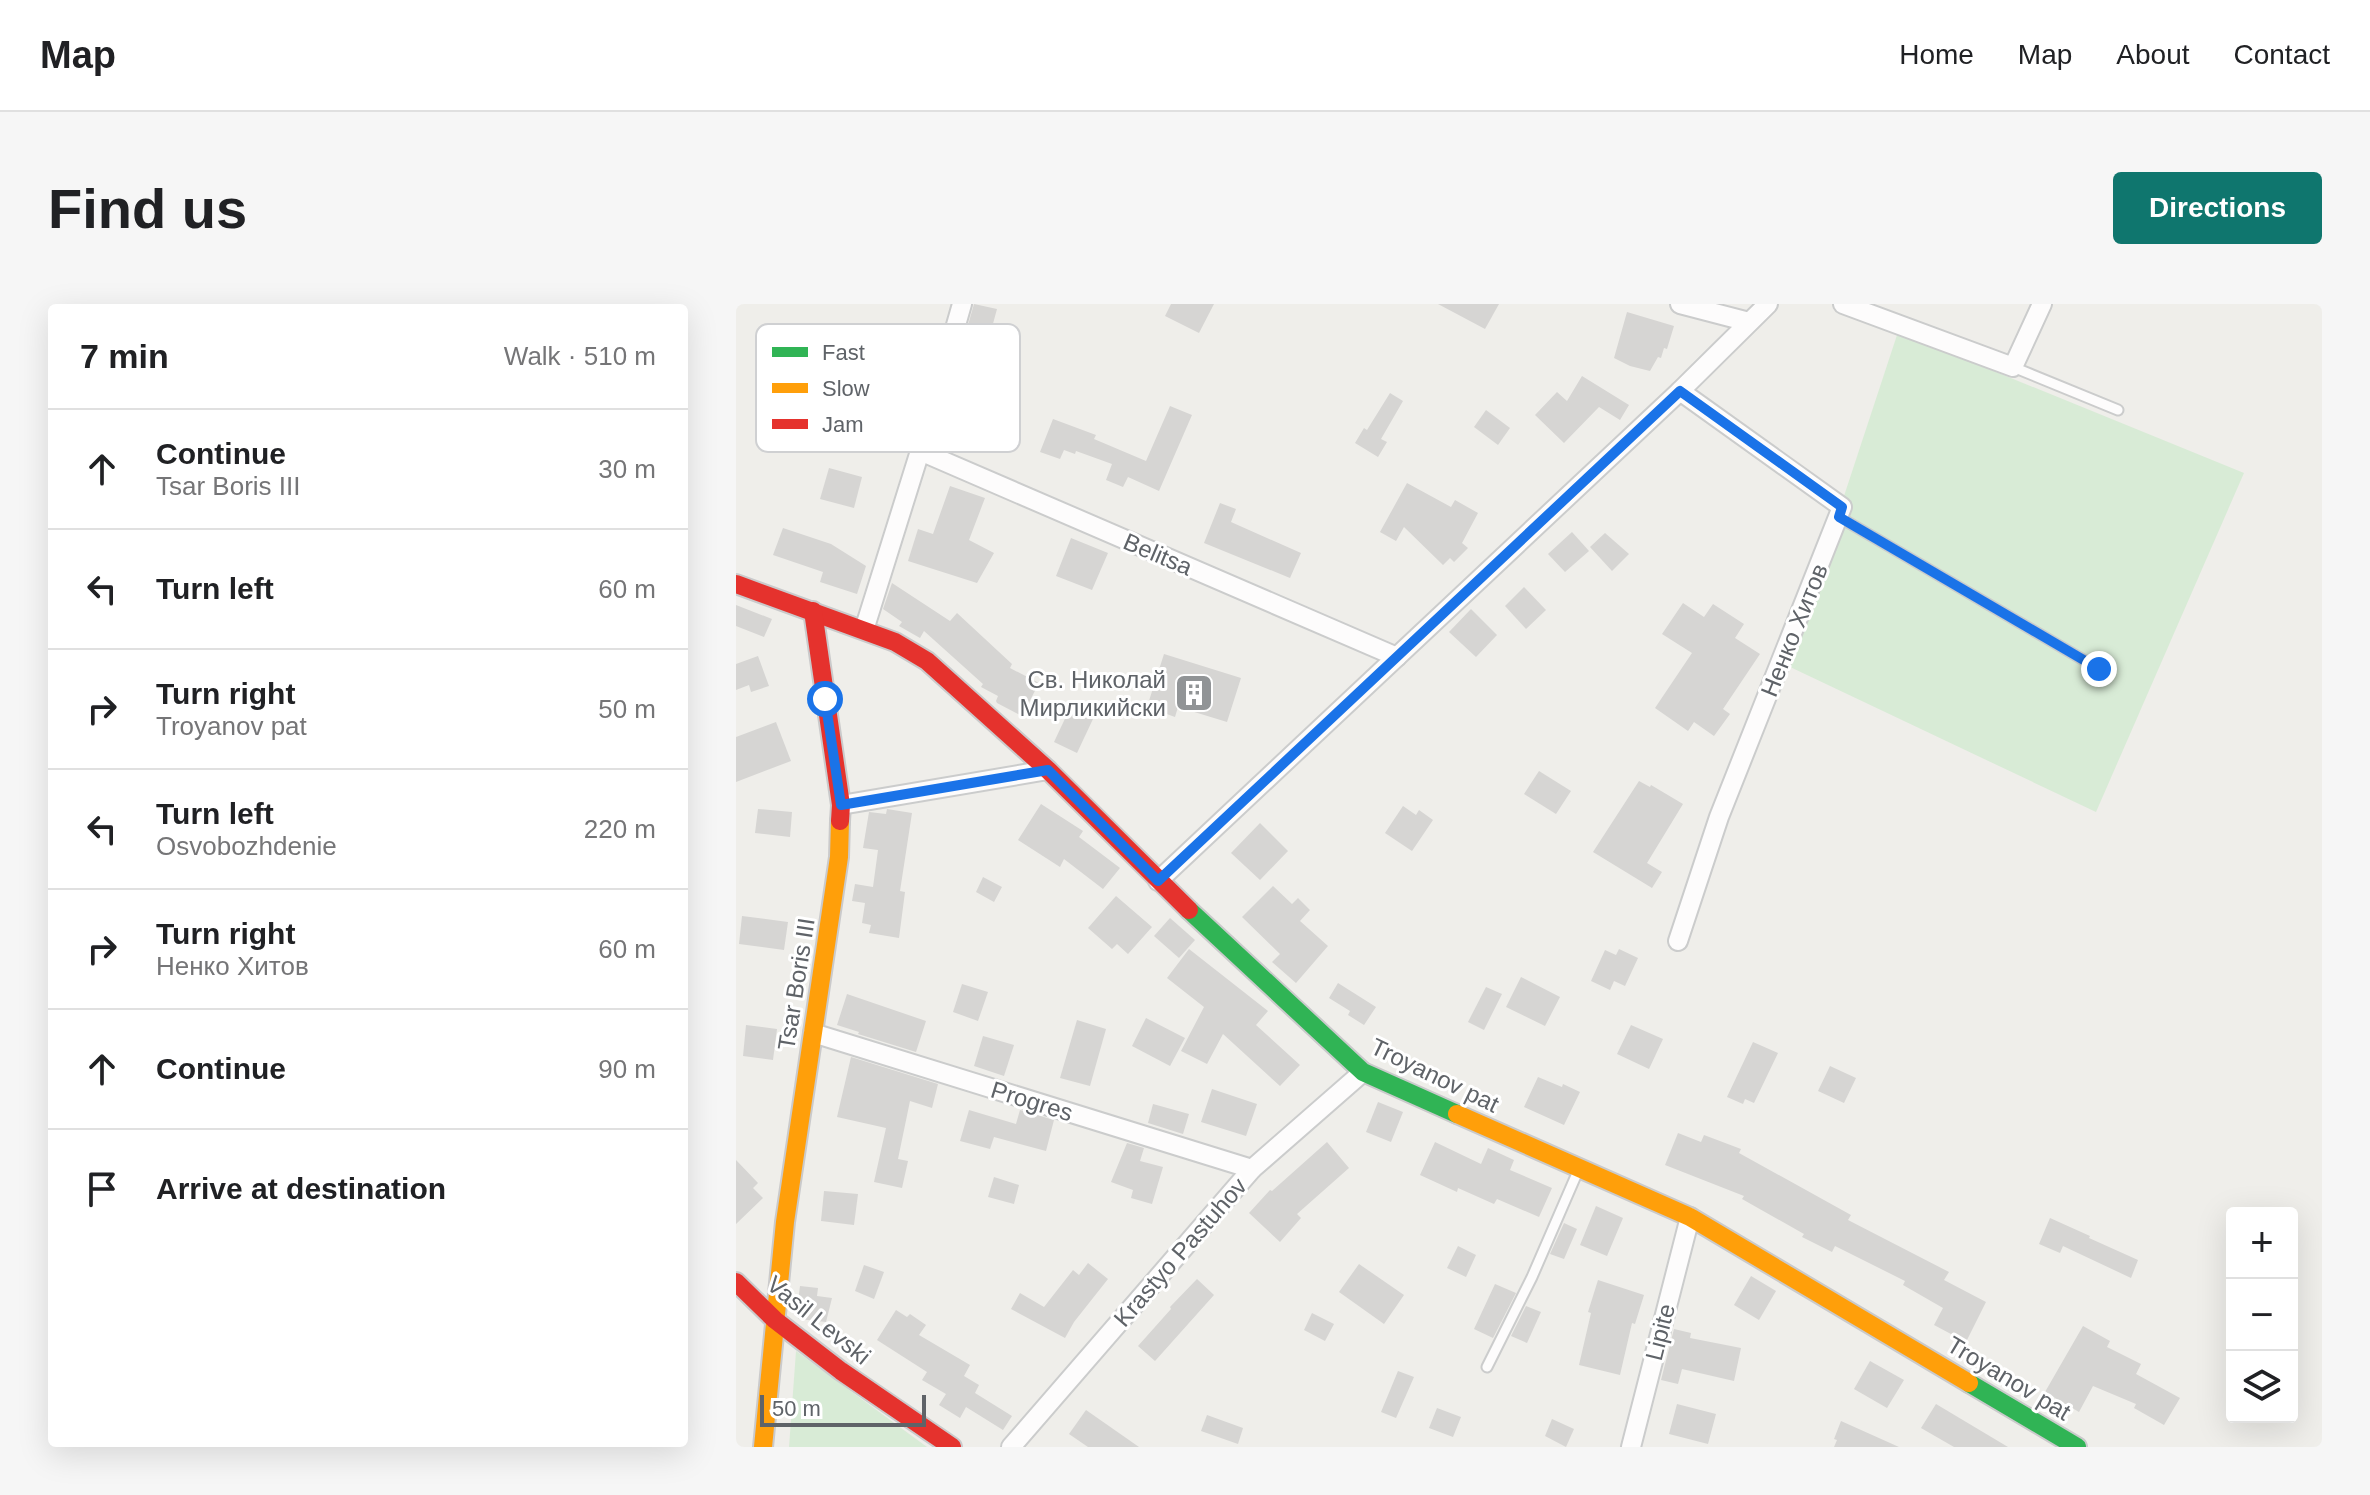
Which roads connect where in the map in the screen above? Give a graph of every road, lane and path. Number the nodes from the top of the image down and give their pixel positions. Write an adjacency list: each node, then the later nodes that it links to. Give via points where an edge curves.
1 (962, 304): 7 (street)
2 (1680, 304): 6 (street)
3 (1768, 304): 6 (street)
4 (1843, 304): 8 (street)
5 (2042, 304): 8 (street)
6 (1749, 322): 9 (street)
7 (956, 324)
8 (2013, 367): 10 (lane)
9 (1680, 391): 13 (street, via 1842,507); 17 (street)
10 (2118, 410)
11 (920, 452): 16 (street)
12 (922, 452): 17 (street, Belitsa)
13 (1839, 517): 18 (lane); 22 (street, Ненко Хитов, via 1719,817)
14 (736, 584): 15 (street)
15 (813, 611): 16 (street, Troyanov pat); 20 (street, Tsar Boris III)
16 (864, 630): 19 (street, Troyanov pat, via 927,661)
17 (1397, 657): 21 (street)
18 (2099, 669)
19 (1048, 770): 20 (street); 21 (street, Troyanov pat)
20 (841, 805): 23 (street, Tsar Boris III, via 839,857)
21 (1158, 881): 24 (street, Troyanov pat)
22 (1678, 941)
23 (813, 1033): 26 (street, Progres); 29 (street, Tsar Boris III)
24 (1363, 1072): 25 (street, Troyanov pat); 26 (street, Krastyo Pastuhov)
25 (1579, 1167): 27 (street, Troyanov pat); 30 (lane)
26 (1252, 1169): 33 (street, Krastyo Pastuhov)
27 (1690, 1217): 34 (street, Lipite); 35 (street, Troyanov pat)
28 (736, 1282): 29 (street, Vasil Levski)
29 (775, 1320): 31 (street, Tsar Boris III); 32 (street, Vasil Levski)
30 (1487, 1367)
31 (763, 1447)
32 (952, 1447)
33 (1011, 1447)
34 (1631, 1447)
35 (2077, 1447)

